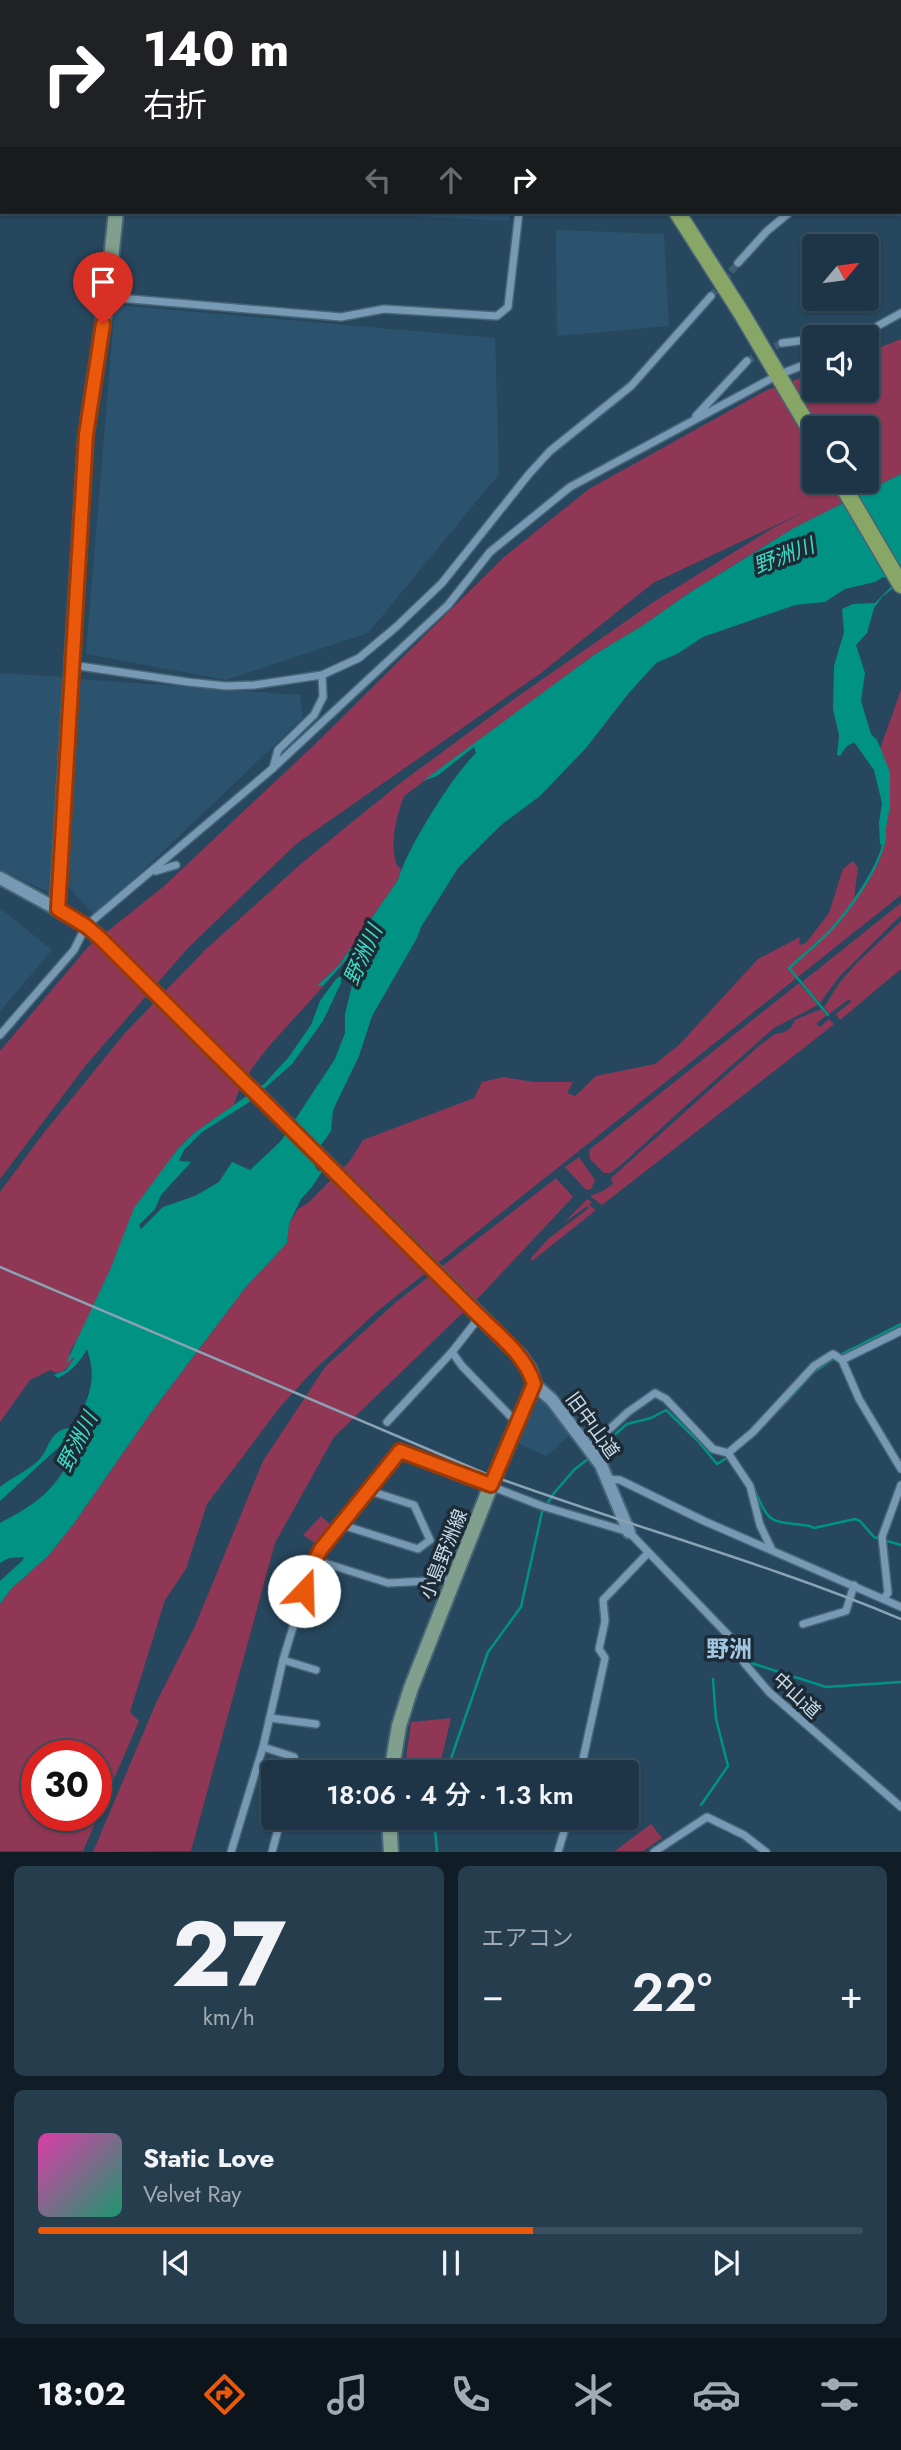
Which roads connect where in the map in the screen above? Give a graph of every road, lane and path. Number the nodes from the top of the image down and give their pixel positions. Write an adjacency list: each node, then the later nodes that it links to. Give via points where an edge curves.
1 (116, 214): 7 (main road)
2 (519, 214): 7 (street, via 508,307 497,316 384,309 341,317)
3 (678, 214): 14 (main road)
4 (788, 214): 5 (street)
5 (738, 263)
6 (711, 296): 20 (street, via 631,386 550,451 433,592 359,658)
7 (107, 297): 19 (main road, via 86,435)
8 (901, 313): 9 (street)
9 (879, 325)
10 (802, 340): 11 (street)
11 (782, 343)
12 (747, 361): 16 (street)
13 (802, 367): 14 (street)
14 (780, 379): 15 (main road); 16 (street)
15 (802, 416)
16 (690, 422): 21 (street, via 570,487 490,552 448,605)
17 (847, 493): 18 (main road)
18 (901, 585)
19 (71, 664): 20 (street, via 226,686); 25 (main road)
20 (321, 675): 21 (street, via 323,697 314,715 278,750)
21 (272, 769): 23 (street)
22 (176, 865): 23 (street)
23 (152, 872): 26 (street)
24 (0, 878): 25 (street)
25 (58, 909): 26 (main road)
26 (86, 926): 27 (street, via 74,950); 28 (main road)
27 (0, 1035)
28 (475, 1311): 30 (street, via 474,1324); 32 (main road, via 520,1357)
29 (901, 1331): 31 (street)
30 (452, 1352): 33 (street); 34 (street)
31 (842, 1360): 36 (street, via 833,1354 814,1366); 37 (street, via 859,1399)
32 (534, 1384): 34 (main road, 小島野洲線); 35 (street, 旧中山道)
33 (387, 1422)
34 (517, 1423): 39 (main road, 小島野洲線)
35 (592, 1452): 36 (street, via 628,1412 655,1393 713,1448); 38 (street, 旧中山道)
36 (729, 1456): 44 (street, via 750,1486)
37 (901, 1469)
38 (608, 1479): 43 (street, 旧中山道); 44 (street, via 620,1480)
39 (491, 1485): 41 (street, via 400,1451); 43 (street, via 544,1507); 47 (main road, 小島野洲線)
40 (901, 1485): 49 (street, via 881,1541 888,1592)
41 (370, 1491): 42 (street); 42 (street, via 414,1505 430,1540 418,1549)
42 (342, 1525): 46 (street)
43 (629, 1532): 45 (street, 中山道)
44 (771, 1549): 48 (street)
45 (648, 1553): 59 (street, via 603,1601 605,1621 599,1649 605,1658); 60 (street, 中山道, via 731,1638 745,1664 769,1692)
46 (315, 1560): 47 (street, via 388,1583); 52 (street)
47 (453, 1582): 58 (main road, 小島野洲線, via 411,1688)
48 (854, 1585): 49 (street); 51 (street, via 846,1611)
49 (883, 1599): 50 (street)
50 (901, 1607)
51 (803, 1624)
52 (284, 1660): 53 (street); 54 (street)
53 (316, 1670)
54 (270, 1718): 55 (street); 56 (street)
55 (316, 1724)
56 (263, 1747): 57 (street); 64 (street)
57 (295, 1760)
58 (393, 1760)
59 (583, 1760)
60 (901, 1807)
61 (278, 1830): 65 (street)
62 (390, 1830): 66 (main road)
63 (564, 1830): 67 (street)
64 (231, 1852)
65 (272, 1852)
66 (391, 1852)
67 (558, 1852)
68 (654, 1852): 69 (street, via 707,1817)
69 (766, 1852)

